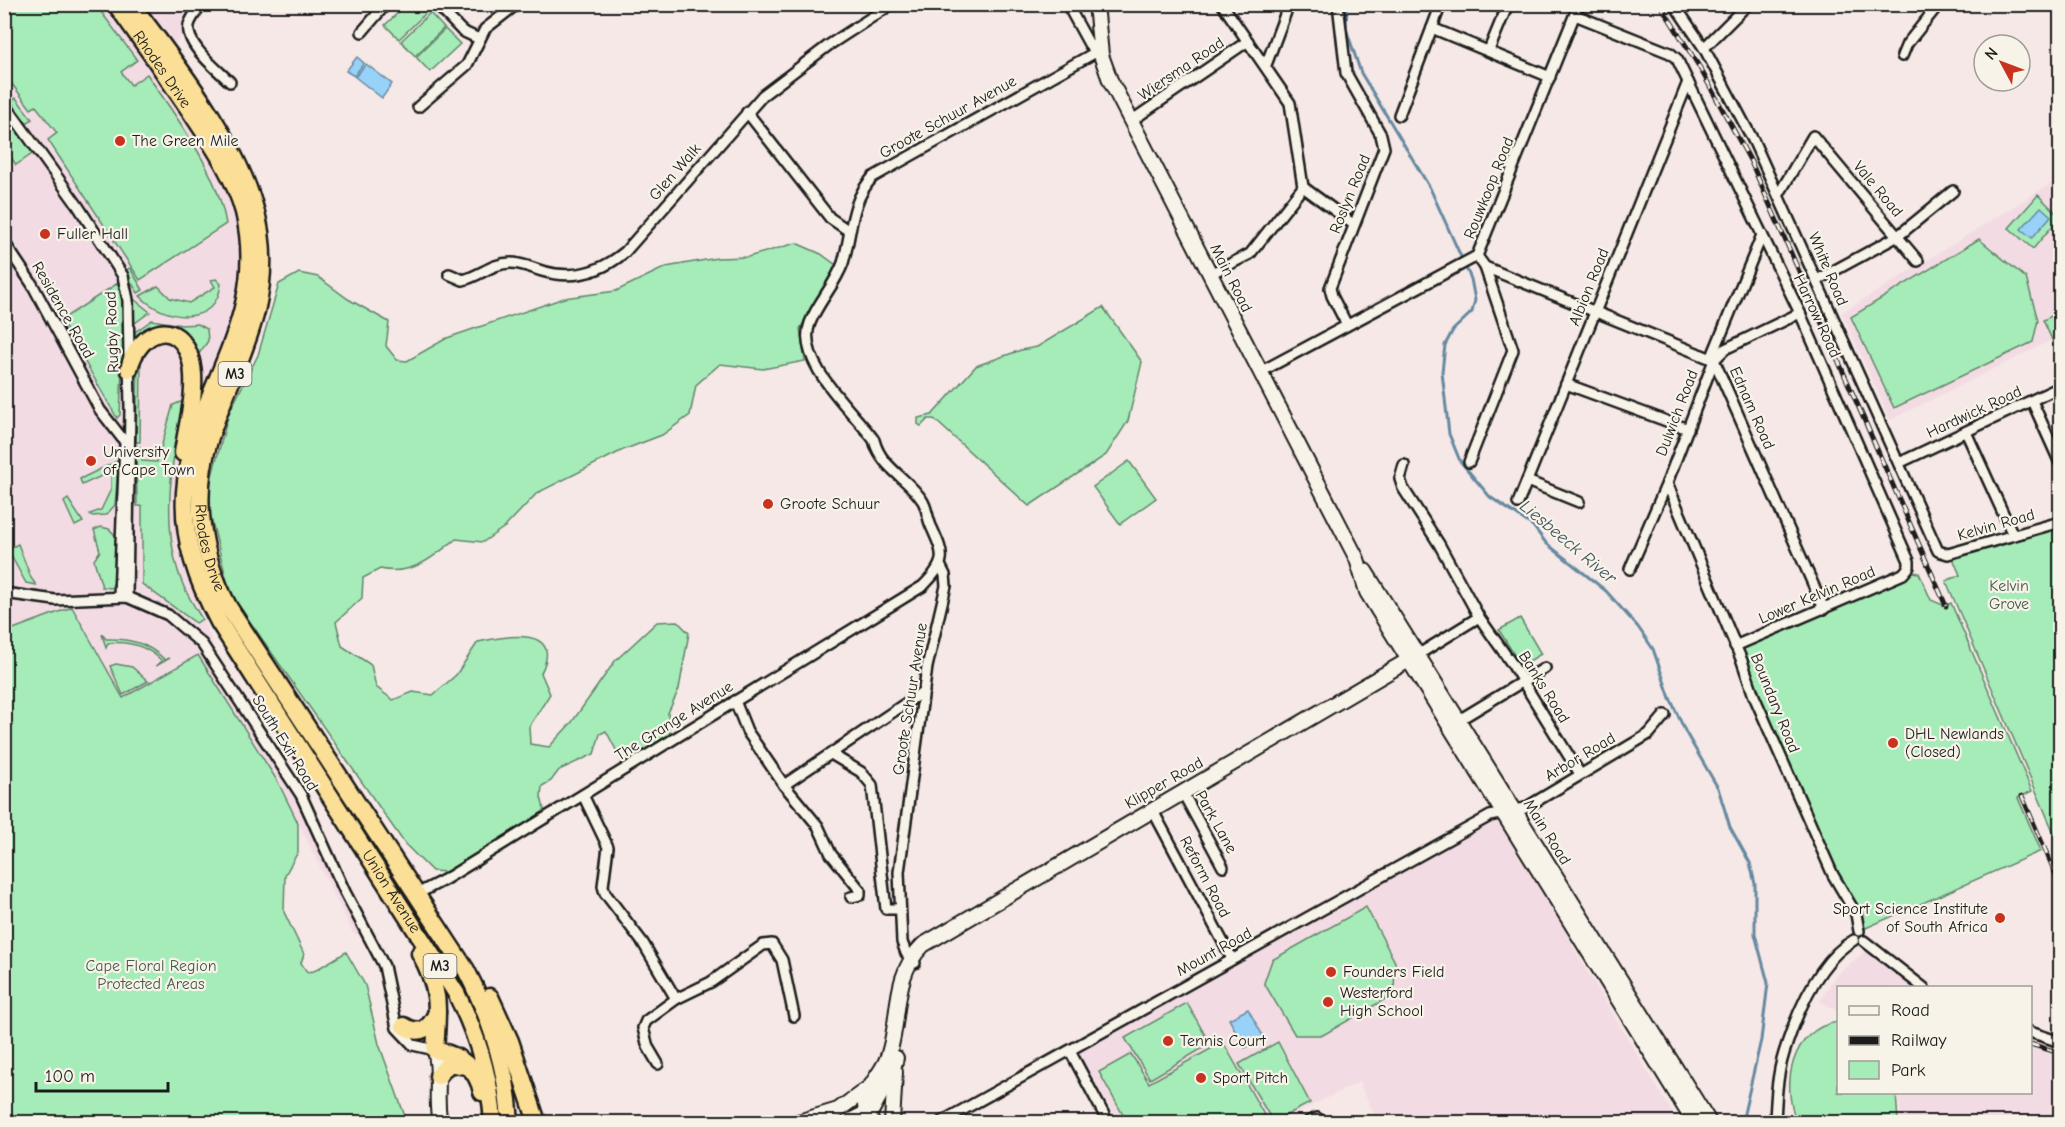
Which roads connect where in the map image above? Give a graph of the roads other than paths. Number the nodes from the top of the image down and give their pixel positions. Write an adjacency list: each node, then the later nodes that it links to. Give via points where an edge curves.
1 (116, 4): 82 (highway, Rhodes Drive / M3, via 215,148 235,185 244,213 249,259 244,308 234,344 192,448 185,491 186,534 193,566)
2 (131, 4): 100 (highway, Rhodes Drive / M3, via 229,147 248,188 260,232 262,272 257,313 211,436 201,477 201,521 214,578 229,608)
3 (201, 4): 30 (street, via 191,20 189,34)
4 (386, 4): 21 (street)
5 (436, 4): 22 (street, via 462,31)
6 (518, 4): 22 (street, via 485,29)
7 (892, 4): 34 (street, Glen Walk, via 788,75)
8 (1067, 4): 26 (street)
9 (1096, 4): 26 (main road, Main Road)
10 (1222, 4): 23 (street)
11 (1289, 4): 28 (street)
12 (1338, 4): 40 (street, Roslyn Road, via 1346,73 1381,135 1384,148)
13 (1441, 4): 20 (street)
14 (1508, 4): 25 (street)
15 (1580, 4): 19 (street, Rouwkoop Road)
16 (1674, 4): 24 (street, White Road)
17 (1748, 4): 24 (street)
18 (1939, 4): 27 (street)
19 (1575, 15): 29 (street, Rouwkoop Road); 31 (street, Harrow Road, via 1673,55)
20 (1432, 28): 25 (street); 35 (street)
21 (362, 32)
22 (479, 39): 33 (street, via 467,65)
23 (1248, 41): 28 (street); 36 (street, Wiersma Road)
24 (1704, 48): 39 (street, White Road)
25 (1489, 50): 29 (street)
26 (1099, 53): 36 (main road, Main Road); 41 (street, Groote Schuur Avenue, via 879,172 863,188)
27 (1902, 56)
28 (1266, 66): 37 (street, via 1292,108)
29 (1550, 77): 45 (street, Rouwkoop Road)
30 (230, 82)
31 (1688, 82): 42 (street, Harrow Road); 51 (street, Albion Road)
32 (4, 103): 55 (street, Rugby Road, via 78,206 126,282)
33 (418, 106)
34 (747, 112): 41 (street, via 830,218); 48 (street, Glen Walk, via 625,252 604,268 582,274 553,274 510,263 463,280)
35 (1399, 115)
36 (1131, 121): 49 (main road, Main Road)
37 (1303, 187): 40 (street); 49 (street, via 1254,249)
38 (1953, 191): 43 (street)
39 (1779, 194): 43 (street, Vale Road, via 1809,138 1814,136); 50 (street, White Road)
40 (1353, 224): 53 (street, Roslyn Road, via 1330,288)
41 (849, 231): 75 (street, Groote Schuur Avenue, via 840,271 809,326 808,344 819,371 874,440 885,463 921,498 941,544)
42 (1762, 235): 52 (street, Harrow Road); 54 (street)
43 (1898, 236): 46 (street, Vale Road); 50 (street)
44 (4, 242): 61 (street, Residence Road)
45 (1473, 258): 47 (street); 53 (street, Rouwkoop Road)
46 (1918, 261)
47 (1485, 267): 51 (street, Ednam Road); 64 (street, via 1513,350)
48 (449, 274)
49 (1210, 274): 56 (main road, Main Road)
50 (1817, 280): 65 (street, White Road)
51 (1594, 313): 54 (street, Ednam Road); 57 (street, Albion Road)
52 (1800, 313): 54 (street, Dulwich Road, via 1725,349); 76 (street, Harrow Road, via 1906,551)
53 (1347, 325): 56 (street, Rouwkoop Road)
54 (1713, 359): 62 (street, Dulwich Road); 80 (street, Ednam Road)
55 (129, 369): 60 (street, Rugby Road); 82 (highway, via 137,347 157,333 178,339 190,360 192,376 177,518 192,585 200,602)
56 (1260, 372): 84 (main road, Main Road, via 1357,559)
57 (1566, 384): 62 (street); 68 (street, Albion Road)
58 (2061, 387): 59 (street, Hardwick Road)
59 (2032, 401): 63 (street, Hardwick Road); 66 (street)
60 (130, 410): 61 (street, via 123,424); 79 (street, Rugby Road)
61 (111, 425): 79 (street, via 126,445 122,478)
62 (1688, 429): 69 (street, Dulwich Road)
63 (1966, 432): 65 (street, Hardwick Road); 73 (street)
64 (1469, 462)
65 (1899, 463): 74 (street, White Road)
66 (2061, 463)
67 (1404, 465): 81 (street, Banks Road, via 1400,475 1403,488)
68 (1527, 481): 70 (street); 71 (street, Albion Road)
69 (1667, 483): 77 (street, Dulwich Road); 83 (street, Boundary Road)
70 (1579, 502)
71 (1518, 503)
72 (2061, 522): 73 (street, Kelvin Road)
73 (2013, 535): 74 (street, Kelvin Road)
74 (1940, 554)
75 (940, 565): 87 (street, Groote Schuur Avenue, via 946,586); 88 (street, The Grange Avenue, via 923,586)
76 (1909, 567): 80 (street, Lower Kelvin Road, via 1903,574)
77 (1630, 569)
78 (4, 593): 79 (street, via 55,600)
79 (123, 597): 107 (street, South Exit Road, via 160,610 177,621 212,656 301,795 384,966)
80 (1824, 609): 83 (street, Lower Kelvin Road)
81 (1479, 617): 84 (street); 86 (street, Banks Road)
82 (219, 622): 98 (highway, Rhodes Drive / M3)
83 (1735, 646): 103 (street, Boundary Road, via 1833,875 1856,914)
84 (1414, 657): 90 (main road, Main Road); 94 (main road, Klipper Road); 97 (main road, Main Road)
85 (1545, 668): 86 (street)
86 (1523, 681): 90 (street); 92 (street, Banks Road)
87 (924, 691): 91 (street); 102 (street, Groote Schuur Avenue, via 899,872)
88 (735, 701): 93 (street, via 747,731); 95 (street, The Grange Avenue)
89 (1665, 716): 92 (street, Arbor Road, via 1649,734)
90 (1459, 720): 97 (main road, Main Road)
91 (831, 754): 93 (street); 102 (street, via 861,772 872,785 886,909)
92 (1580, 774): 97 (street, Arbor Road)
93 (784, 785): 101 (street, via 806,809 831,854 860,890 860,895)
94 (1182, 791): 96 (main road, Klipper Road); 99 (street, Park Lane)
95 (583, 795): 100 (street, The Grange Avenue); 108 (street, via 608,847 605,893 643,943)
96 (1152, 809): 104 (street, Reform Road); 105 (main road, Klipper Road, via 937,935)
97 (1509, 813): 104 (street, Mount Road, via 1490,816); 137 (main road, Main Road); 138 (main road, Main Road)
98 (350, 826): 109 (highway, via 377,884 431,974); 127 (highway, Union Avenue / M3, via 463,1006 484,1064)
99 (1223, 867)
100 (418, 895): 122 (highway, via 448,930 492,1001 514,1050); 128 (highway, Union Avenue / M3, via 466,970 485,1011 502,1064)
101 (851, 897)
102 (900, 909): 105 (street, Groote Schuur Avenue, via 902,942)
103 (1856, 935): 106 (street, via 1859,944 1864,941); 139 (street, via 1831,958 1797,1019 1777,1084)
104 (1232, 959): 115 (street, Mount Road)
105 (913, 962): 116 (main road, Klipper Road); 120 (main road, Klipper Road, via 898,991 889,1054)
106 (1923, 986)
107 (392, 999): 111 (street); 114 (street, via 393,1018 404,1038 418,1048)
108 (676, 999): 110 (street, via 711,982 763,945 772,944 782,960); 117 (street, via 642,1028)
109 (438, 1011): 111 (highway, via 422,1031); 114 (highway)
110 (794, 1016)
111 (404, 1026): 114 (street)
112 (2032, 1032): 113 (street)
113 (2061, 1042)
114 (435, 1050): 118 (highway, via 456,1056); 119 (main road); 124 (main road, via 429,1095)
115 (1070, 1052): 134 (street, Mount Road); 135 (street)
116 (896, 1058): 121 (main road, Klipper Road); 133 (main road)
117 (658, 1064)
118 (472, 1069): 119 (highway, via 452,1062); 126 (highway, via 482,1089)
119 (438, 1076): 125 (main road, via 436,1105)
120 (874, 1083): 121 (main road, Klipper Road, via 866,1098); 129 (main road, via 838,1110)
121 (869, 1114): 130 (main road); 131 (main road); 132 (main road)
122 (535, 1119)
123 (1323, 1121): 136 (street, via 1317,1118)
124 (433, 1122)
125 (440, 1122)
126 (486, 1122)
127 (493, 1122)
128 (510, 1122)
129 (798, 1122)
130 (825, 1122)
131 (849, 1122)
132 (880, 1122)
133 (892, 1122)
134 (941, 1122)
135 (1108, 1122)
136 (1308, 1122)
137 (1694, 1122)
138 (1709, 1122)
139 (1775, 1122)

